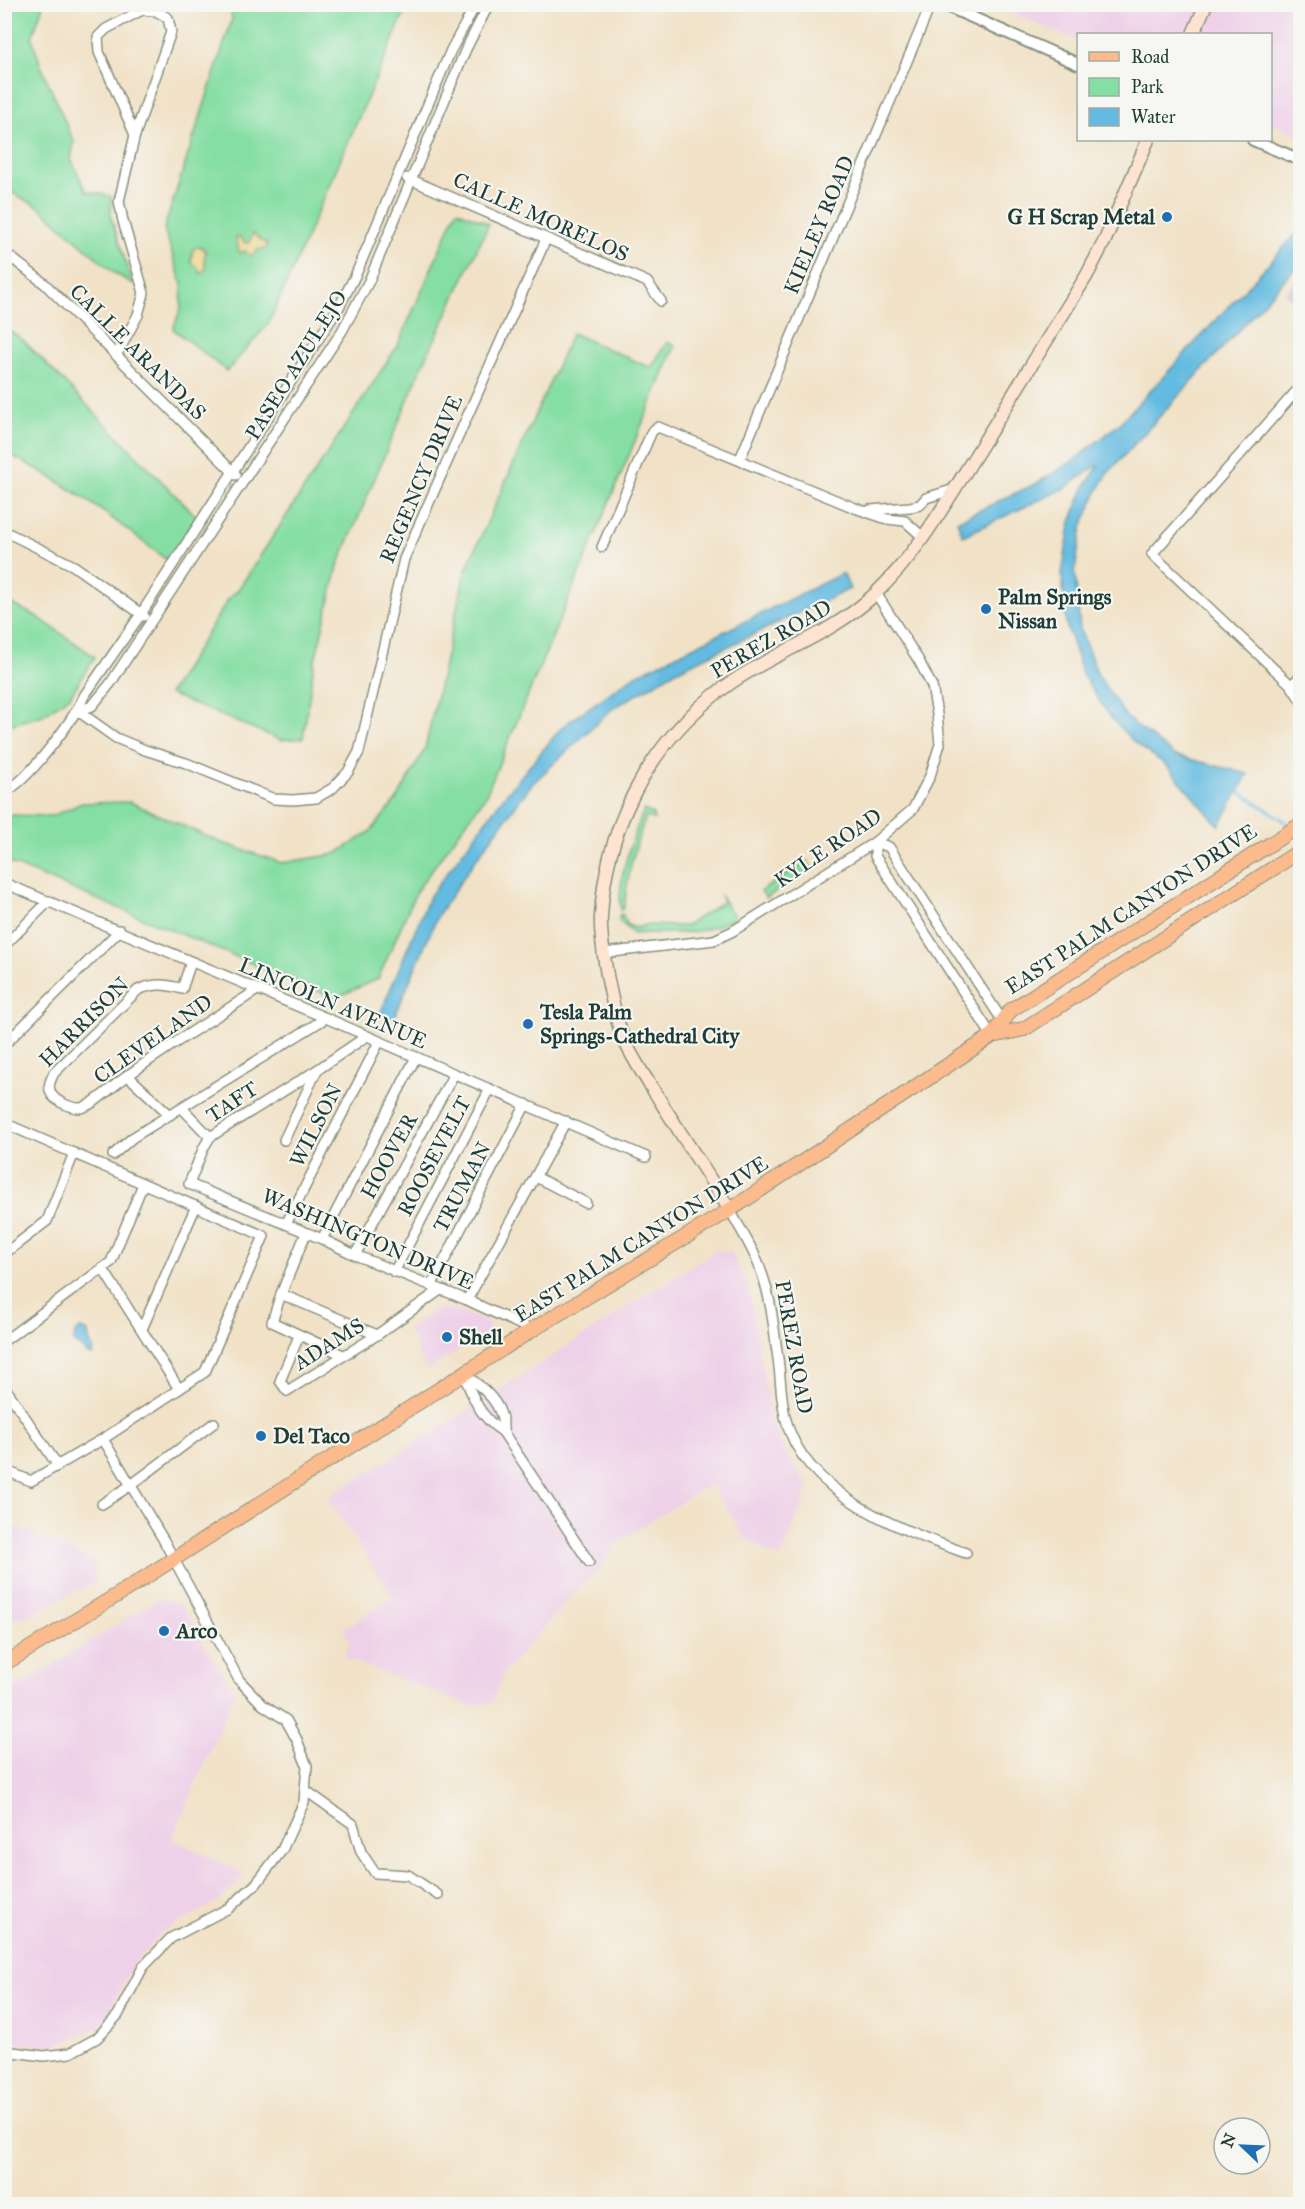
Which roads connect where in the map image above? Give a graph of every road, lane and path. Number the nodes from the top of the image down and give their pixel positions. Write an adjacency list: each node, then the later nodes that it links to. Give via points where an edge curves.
1 (476, 4): 12 (street, PASEO AZULEJO, via 451,50)
2 (489, 4): 13 (street, PASEO AZULEJO)
3 (931, 4): 19 (street, KIELEY ROAD)
4 (942, 4): 7 (street)
5 (1206, 4): 6 (main road)
6 (1193, 33)
7 (1077, 64)
8 (135, 135): 8 (street, via 171,32 168,18 156,10 142,10 98,37 99,52); 17 (street, via 119,201 144,293 138,315)
9 (1148, 141): 22 (main road, PEREZ ROAD, via 1087,275)
10 (1255, 141): 11 (street)
11 (1300, 160)
12 (399, 175): 13 (street, CALLE MORELOS); 20 (street, PASEO AZULEJO, via 339,306)
13 (411, 180): 14 (street, CALLE MORELOS); 21 (street, PASEO AZULEJO, via 369,281 342,331)
14 (546, 239): 16 (street, CALLE MORELOS, via 647,282); 33 (street, REGENCY DRIVE, via 404,559 359,752 333,788 316,798 274,799 126,742)
15 (4, 252): 17 (street, CALLE ARANDAS, via 45,284)
16 (661, 301)
17 (117, 354): 20 (street, CALLE ARANDAS)
18 (1300, 387): 31 (street, via 1152,554)
19 (740, 459): 23 (street); 26 (street, via 655,428)
20 (233, 472): 21 (street, CALLE ARANDAS); 28 (street, PASEO AZULEJO)
21 (242, 481): 29 (street, PASEO AZULEJO)
22 (955, 489): 23 (street, via 926,498 920,505); 25 (main road, PEREZ ROAD)
23 (864, 511): 25 (street, via 905,520)
24 (4, 531): 28 (street, via 74,566)
25 (924, 538): 27 (main road, PEREZ ROAD)
26 (602, 547)
27 (876, 593): 36 (street, KYLE ROAD, via 932,686 940,744 930,776 913,809); 43 (main road, PEREZ ROAD, via 827,630 714,695 660,749 636,788 613,847 604,881)
28 (141, 614): 29 (street); 33 (street, PASEO AZULEJO, via 84,696)
29 (151, 621): 33 (street, PASEO AZULEJO, via 110,684 92,706)
30 (1300, 677): 31 (street)
31 (1291, 685): 32 (street)
32 (1300, 699)
33 (78, 711): 34 (street, PASEO AZULEJO, via 28,774)
34 (4, 792)
35 (1300, 825): 47 (main road, EAST PALM CANYON DRIVE, via 1011,1010)
36 (876, 842): 43 (street, KYLE ROAD, via 714,940); 47 (street, via 889,847); 50 (street, via 876,856)
37 (1300, 851): 48 (main road, EAST PALM CANYON DRIVE, via 1024,1029)
38 (9, 885): 39 (street); 40 (street, LINCOLN AVENUE)
39 (4, 895)
40 (49, 902): 41 (street, LINCOLN AVENUE); 42 (street)
41 (120, 930): 44 (street, LINCOLN AVENUE); 52 (street)
42 (4, 946)
43 (603, 953): 74 (main road, PEREZ ROAD, via 623,1037)
44 (191, 962): 45 (street, LINCOLN AVENUE); 59 (street, HARRISON, via 182,989 150,985 138,990 54,1074 49,1082 50,1092 55,1100)
45 (257, 990): 46 (street, LINCOLN AVENUE); 56 (street, CLEVELAND)
46 (326, 1018): 49 (street, LINCOLN AVENUE); 60 (street)
47 (1002, 1021): 48 (street); 50 (main road, EAST PALM CANYON DRIVE)
48 (1010, 1033): 50 (main road, EAST PALM CANYON DRIVE)
49 (367, 1036): 51 (street, LINCOLN AVENUE); 54 (street, TAFT)
50 (992, 1036): 74 (main road, EAST PALM CANYON DRIVE)
51 (379, 1042): 53 (street, LINCOLN AVENUE); 75 (street, WILSON)
52 (4, 1045)
53 (416, 1058): 55 (street, LINCOLN AVENUE); 77 (street)
54 (317, 1070): 64 (street, TAFT); 65 (street)
55 (454, 1074): 57 (street, LINCOLN AVENUE); 79 (street, HOOVER)
56 (128, 1075): 59 (street, CLEVELAND, via 92,1104 80,1108); 61 (street)
57 (490, 1089): 58 (street, LINCOLN AVENUE); 81 (street, ROOSEVELT)
58 (526, 1104): 62 (street, LINCOLN AVENUE); 82 (street, TRUMAN)
59 (67, 1105)
60 (182, 1108): 61 (street); 64 (street)
61 (170, 1114): 67 (street)
62 (566, 1121): 68 (street, LINCOLN AVENUE); 69 (street)
63 (4, 1124): 66 (street)
64 (210, 1137): 71 (street, TAFT)
65 (284, 1140)
66 (74, 1153): 70 (street); 78 (street, via 47,1221)
67 (113, 1155)
68 (646, 1157)
69 (536, 1177): 72 (street); 84 (street)
70 (143, 1184): 73 (street); 80 (street, via 111,1262)
71 (189, 1184): 75 (street, WASHINGTON DRIVE)
72 (586, 1203)
73 (195, 1206): 85 (street); 93 (street, via 264,1236 205,1372)
74 (730, 1210): 86 (main road, EAST PALM CANYON DRIVE); 101 (street, PEREZ ROAD, via 765,1283 786,1421 801,1454 824,1480 865,1510 913,1534)
75 (286, 1224): 76 (street, WASHINGTON DRIVE)
76 (306, 1233): 77 (street, WASHINGTON DRIVE); 83 (street)
77 (322, 1239): 79 (street, WASHINGTON DRIVE)
78 (4, 1254)
79 (355, 1256): 81 (street, WASHINGTON DRIVE)
80 (103, 1269): 85 (street); 89 (street)
81 (394, 1272): 82 (street, WASHINGTON DRIVE)
82 (436, 1288): 84 (street, WASHINGTON DRIVE); 87 (street, ADAMS)
83 (281, 1294): 87 (street); 88 (street, via 272,1322)
84 (467, 1300): 86 (street, WASHINGTON DRIVE)
85 (142, 1329): 93 (street)
86 (532, 1330): 91 (main road, EAST PALM CANYON DRIVE)
87 (377, 1335): 90 (street, ADAMS)
88 (299, 1336): 90 (street); 90 (street, ADAMS, via 280,1382 286,1391)
89 (4, 1341)
90 (343, 1355)
91 (464, 1374): 95 (street, via 487,1422); 95 (street, via 486,1389 503,1415); 102 (main road, EAST PALM CANYON DRIVE)
92 (4, 1386): 97 (street)
93 (179, 1389): 96 (street)
94 (214, 1423): 99 (street)
95 (503, 1432): 103 (street)
96 (103, 1439): 97 (street); 99 (street)
97 (58, 1466): 98 (street, via 31,1480)
98 (4, 1470)
99 (131, 1485): 100 (street); 102 (street)
100 (102, 1504)
101 (966, 1553)
102 (174, 1558): 104 (main road, EAST PALM CANYON DRIVE); 105 (street, via 239,1680 263,1705 286,1720 307,1766)
103 (589, 1562)
104 (4, 1664)
105 (305, 1790): 106 (street, via 353,1824 361,1852 375,1873 408,1875); 107 (street, via 304,1802 282,1850 256,1884 229,1908 171,1938 144,1966 118,2015 97,2038 70,2053 44,2056)
106 (438, 1895)
107 (4, 2049)

